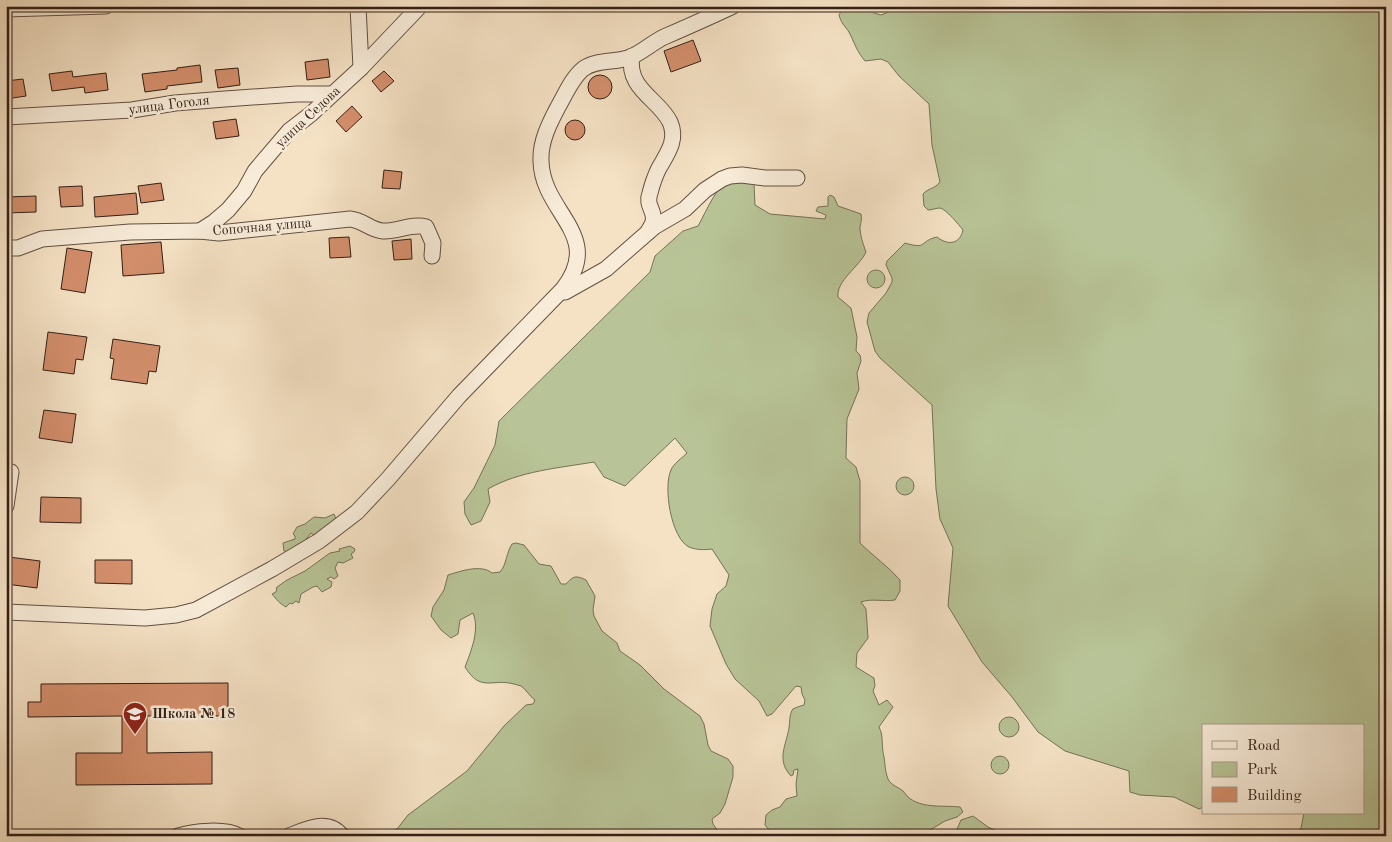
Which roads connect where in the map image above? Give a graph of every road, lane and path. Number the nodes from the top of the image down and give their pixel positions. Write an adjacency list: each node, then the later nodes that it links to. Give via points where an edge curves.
1 (106, 6): 5 (street)
2 (358, 6): 7 (street)
3 (420, 6): 7 (street, улица Седова)
4 (733, 6): 6 (street)
5 (6, 9)
6 (632, 56): 12 (street, via 632,74 668,117 673,135 671,148 649,195 648,205 654,216); 15 (street, via 582,70 547,130 540,157 544,180 573,232 578,249 570,280)
7 (361, 68): 8 (street, улица Седова)
8 (332, 94): 9 (street, улица Гоголя); 11 (street, улица Седова, via 290,131 254,172 228,210)
9 (6, 117)
10 (798, 178): 12 (street, via 726,177 710,186 685,209)
11 (200, 231): 13 (street, Сопочная улица, via 130,232 42,239 18,248); 14 (street, Сопочная улица, via 219,233 346,219 359,220 381,231 421,226 428,229 432,239)
12 (648, 232): 15 (street, via 606,269)
13 (6, 248)
14 (432, 256)
15 (546, 307): 18 (street, via 459,396 357,512 319,541 266,573 196,610 176,616 145,618)
16 (11, 472): 17 (street)
17 (6, 506)
18 (6, 612)
19 (178, 836): 20 (street, via 199,832)
20 (239, 836)
21 (289, 836): 22 (street, via 322,826 333,827)
22 (342, 836)

